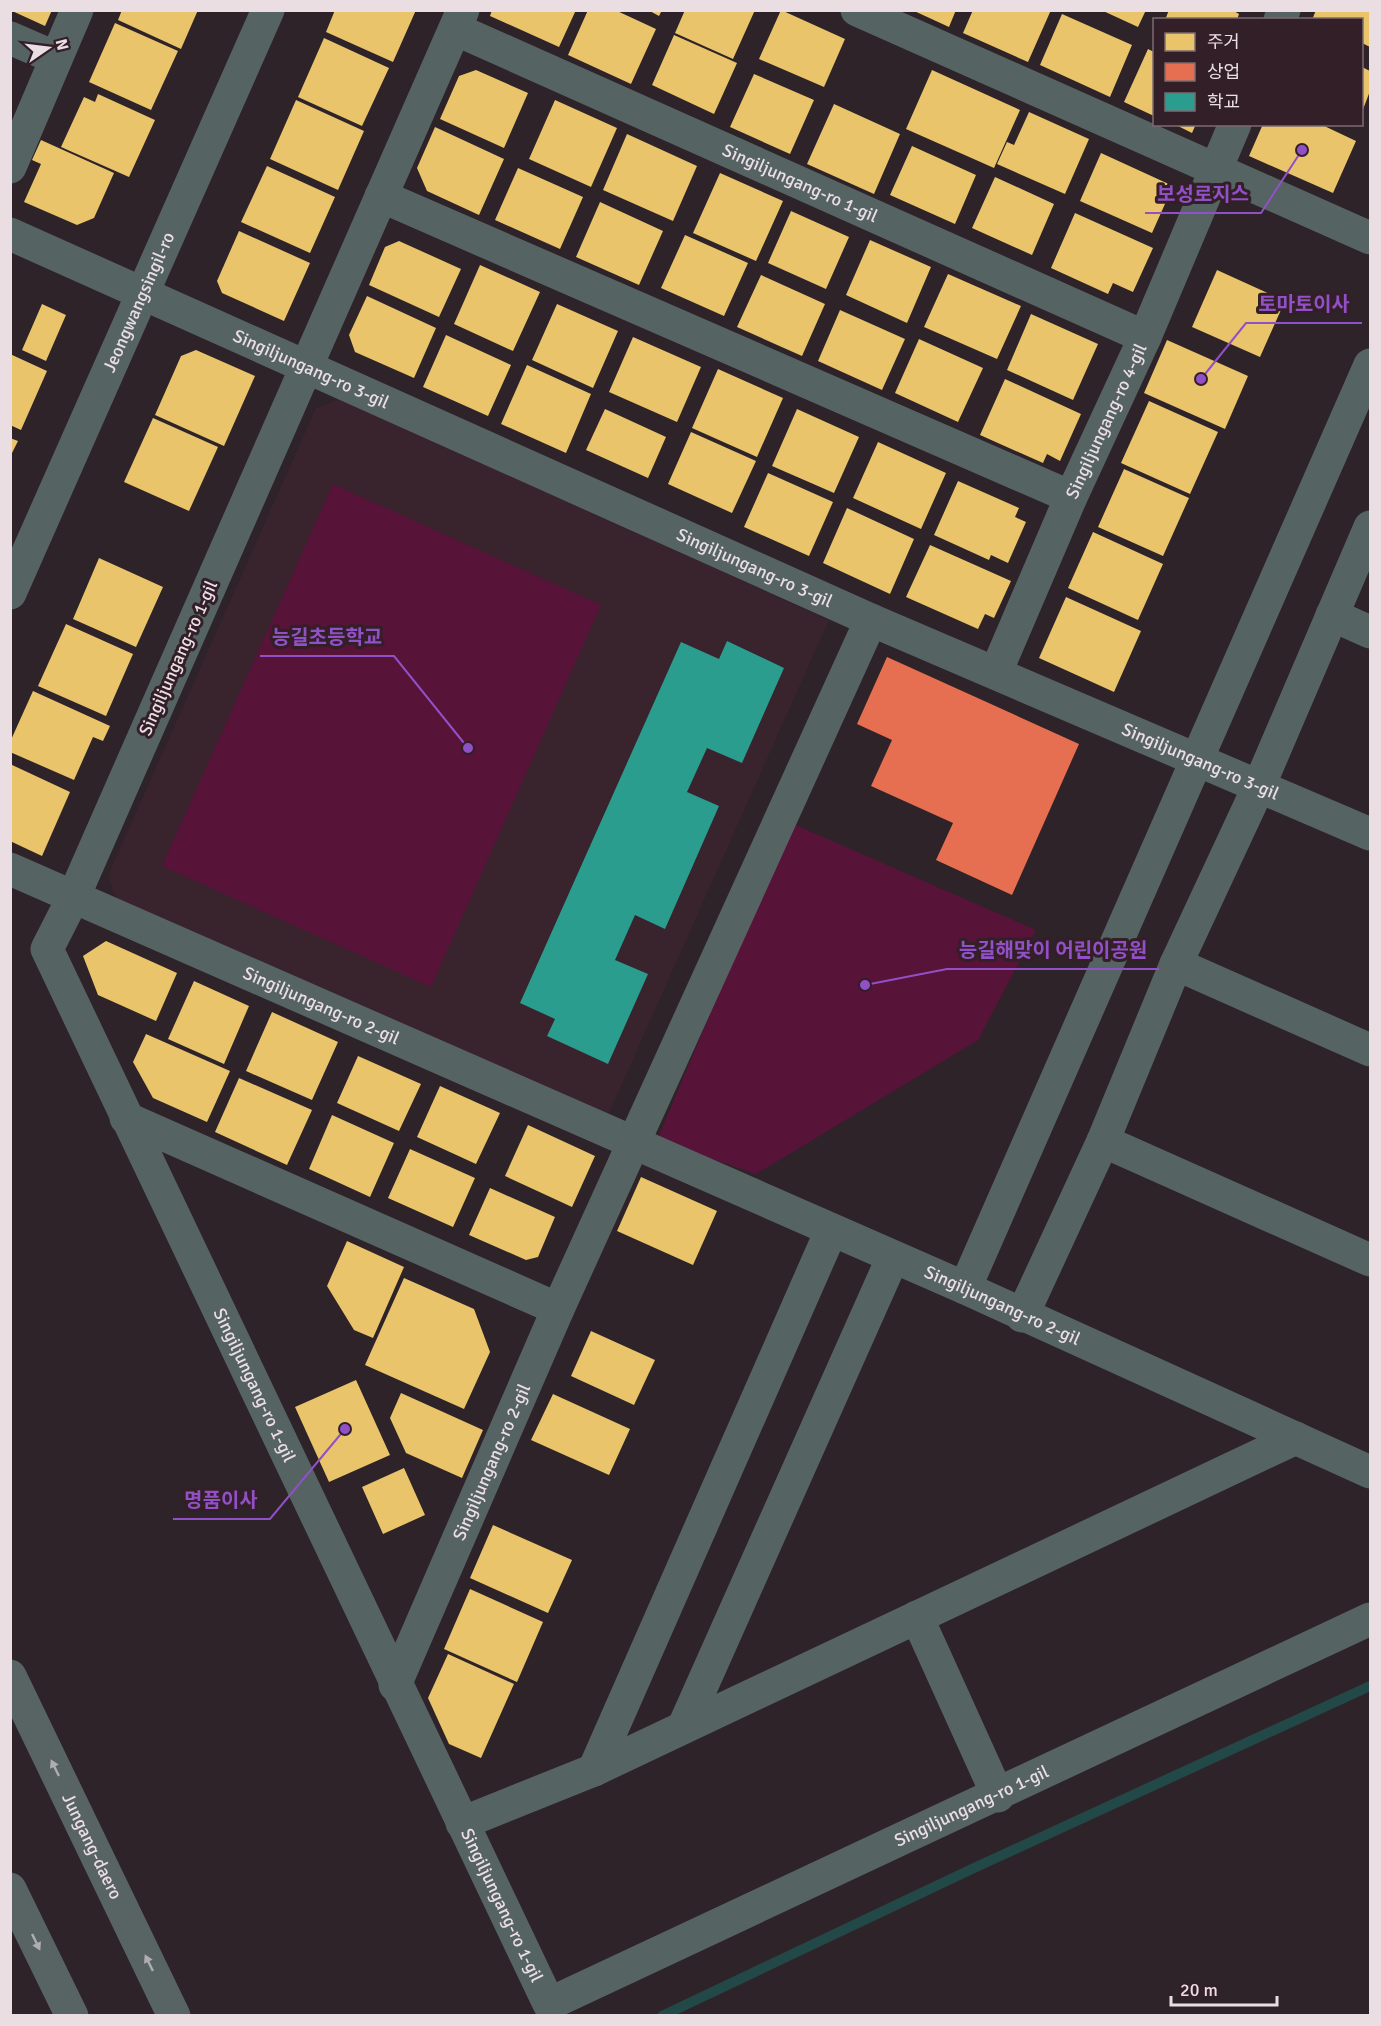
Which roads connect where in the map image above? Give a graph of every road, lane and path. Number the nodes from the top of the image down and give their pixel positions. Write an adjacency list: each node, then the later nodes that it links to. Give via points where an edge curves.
1 (77, 10): 6 (street)
2 (268, 10): 13 (street, Jeongwangsingil-ro)
3 (857, 10): 9 (street)
4 (459, 20): 10 (street, Singiljungang-ro 1-gil); 14 (street, Singiljungang-ro 1-gil)
5 (10, 38): 6 (street)
6 (56, 58): 8 (street)
7 (1234, 126): 9 (street, Singiljungang-ro 4-gil)
8 (10, 167)
9 (1215, 170): 12 (street); 14 (street, Singiljungang-ro 4-gil)
10 (381, 196): 16 (street, Singiljungang-ro 1-gil); 17 (street)
11 (10, 234): 13 (street, Singiljungang-ro 3-gil)
12 (1371, 238)
13 (143, 293): 16 (street, Singiljungang-ro 3-gil); 19 (street, Jeongwangsingil-ro)
14 (1145, 337): 17 (street, Singiljungang-ro 4-gil)
15 (1371, 365): 24 (street)
16 (306, 366): 21 (street, Singiljungang-ro 3-gil); 28 (street, Singiljungang-ro 1-gil)
17 (1071, 497): 23 (street, Singiljungang-ro 4-gil)
18 (1371, 527): 20 (street)
19 (10, 593)
20 (1332, 615): 22 (street); 25 (street)
21 (871, 620): 23 (street, Singiljungang-ro 3-gil); 33 (street)
22 (1371, 632)
23 (996, 672): 24 (street, Singiljungang-ro 3-gil)
24 (1198, 759): 25 (street, Singiljungang-ro 3-gil); 37 (street)
25 (1259, 786): 26 (street, Singiljungang-ro 3-gil); 29 (street)
26 (1371, 834)
27 (10, 869): 28 (street, Singiljungang-ro 2-gil)
28 (74, 896): 31 (street, Singiljungang-ro 1-gil, via 48,949); 33 (street, Singiljungang-ro 2-gil)
29 (1176, 964): 30 (street); 32 (street)
30 (1371, 1050)
31 (126, 1118): 38 (street); 45 (street, Singiljungang-ro 1-gil)
32 (1103, 1141): 36 (street); 39 (street)
33 (635, 1143): 34 (street, Singiljungang-ro 2-gil); 38 (street, Singiljungang-ro 2-gil)
34 (831, 1231): 35 (street, Singiljungang-ro 2-gil); 47 (street)
35 (893, 1257): 37 (street, Singiljungang-ro 2-gil); 46 (street)
36 (1371, 1260)
37 (965, 1288): 39 (street, Singiljungang-ro 2-gil)
38 (558, 1309): 45 (street, Singiljungang-ro 2-gil)
39 (1022, 1316): 40 (street, Singiljungang-ro 2-gil)
40 (1296, 1438): 41 (street, Singiljungang-ro 2-gil); 42 (street)
41 (1371, 1472)
42 (917, 1617): 46 (street); 48 (street)
43 (1371, 1619): 48 (street, Singiljungang-ro 1-gil)
44 (10, 1676): 52 (main road, Jungang-daero, one-way to 44)
45 (395, 1685): 49 (street, Singiljungang-ro 1-gil)
46 (684, 1726): 47 (street)
47 (594, 1770): 49 (street)
48 (998, 1796): 49 (street, Singiljungang-ro 1-gil, via 549,2004)
49 (462, 1824)
50 (10, 1889): 51 (main road, one-way to 51)
51 (72, 2016)
52 (174, 2016)

